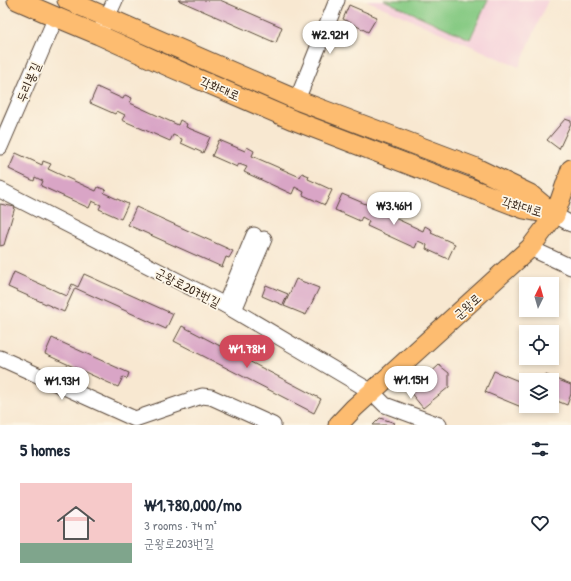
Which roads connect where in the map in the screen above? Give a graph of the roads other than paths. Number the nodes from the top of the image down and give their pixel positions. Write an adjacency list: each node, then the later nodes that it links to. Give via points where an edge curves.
1 (18, 0): 5 (main road, 각화대로)
2 (67, 0): 6 (main road, 각화대로)
3 (115, 0): 6 (street)
4 (337, 0): 8 (street)
5 (56, 17): 7 (main road, 각화대로); 9 (street, 두리봉길)
6 (107, 17): 7 (street); 8 (main road, 각화대로)
7 (99, 34): 12 (main road, 각화대로, via 293,120 524,209)
8 (297, 100): 12 (main road, 각화대로, via 474,166 530,194)
9 (0, 147)
10 (571, 169): 12 (main road, 군왕로)
11 (0, 190): 16 (street, 군왕로207번길)
12 (563, 220): 14 (main road, 군왕로)
13 (260, 237): 16 (street)
14 (530, 248): 15 (street); 18 (main road, 군왕로)
15 (571, 267)
16 (229, 308): 18 (street, 군왕로207번길)
17 (0, 358): 19 (street)
18 (372, 392): 21 (main road, 군왕로); 22 (street, 군왕로207번길, via 385,404)
19 (134, 422): 20 (street, via 202,396 211,397)
20 (273, 425)
21 (338, 425)
22 (439, 425)

